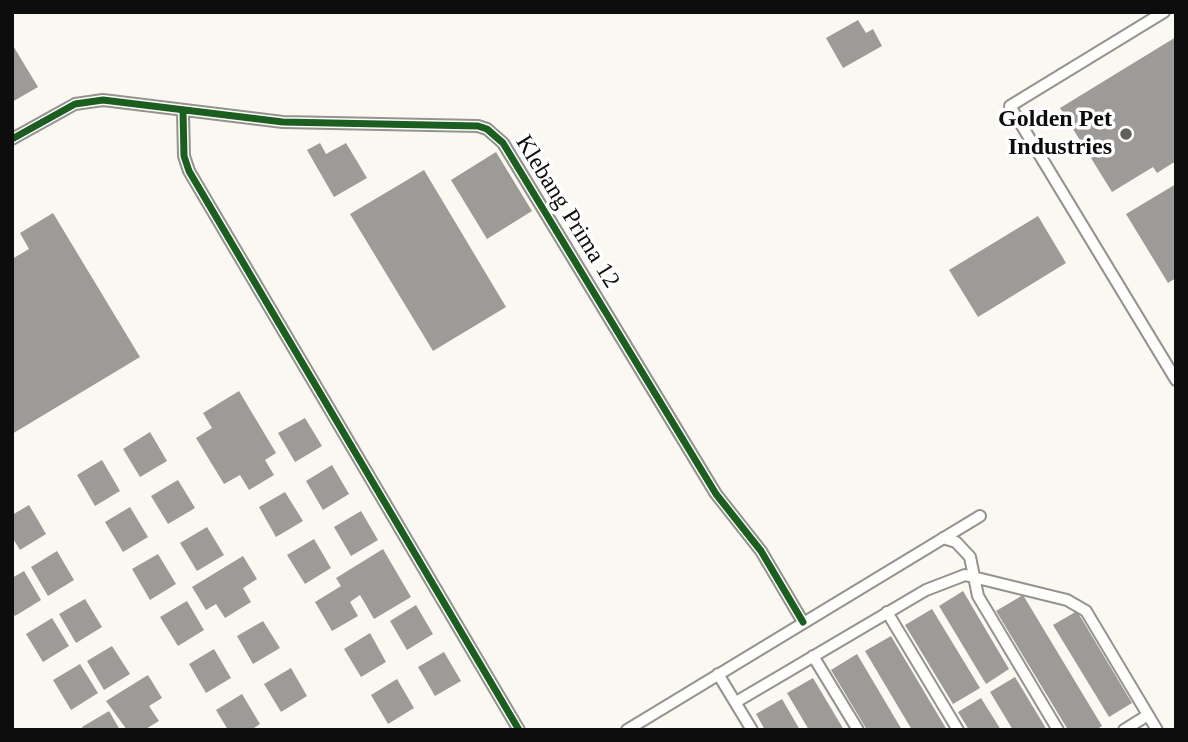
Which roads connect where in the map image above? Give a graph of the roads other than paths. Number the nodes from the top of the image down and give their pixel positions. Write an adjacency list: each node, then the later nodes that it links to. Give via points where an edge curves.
1 (1164, 12): 4 (street, via 1010,106)
2 (183, 112): 3 (street, Klebang Prima 12, via 90,101 59,111); 9 (street, Klebang Prima 12, via 283,122 478,126 495,134 716,494 761,551); 14 (street, via 184,156 190,171)
3 (12, 139)
4 (1176, 380)
5 (980, 516): 6 (street)
6 (943, 538): 7 (street, via 966,551); 9 (street)
7 (975, 578): 8 (street, via 965,575 947,580); 13 (street, via 1078,605 1093,621); 19 (street, via 978,596)
8 (887, 612): 10 (street); 18 (street)
9 (803, 622): 11 (street)
10 (813, 656): 12 (street); 17 (street)
11 (718, 674): 12 (street); 15 (street)
12 (736, 702): 16 (street)
13 (1148, 715): 20 (street); 21 (street)
14 (519, 730)
15 (627, 730)
16 (752, 730)
17 (858, 730)
18 (958, 730)
19 (1058, 730)
20 (1124, 730)
21 (1157, 730)

